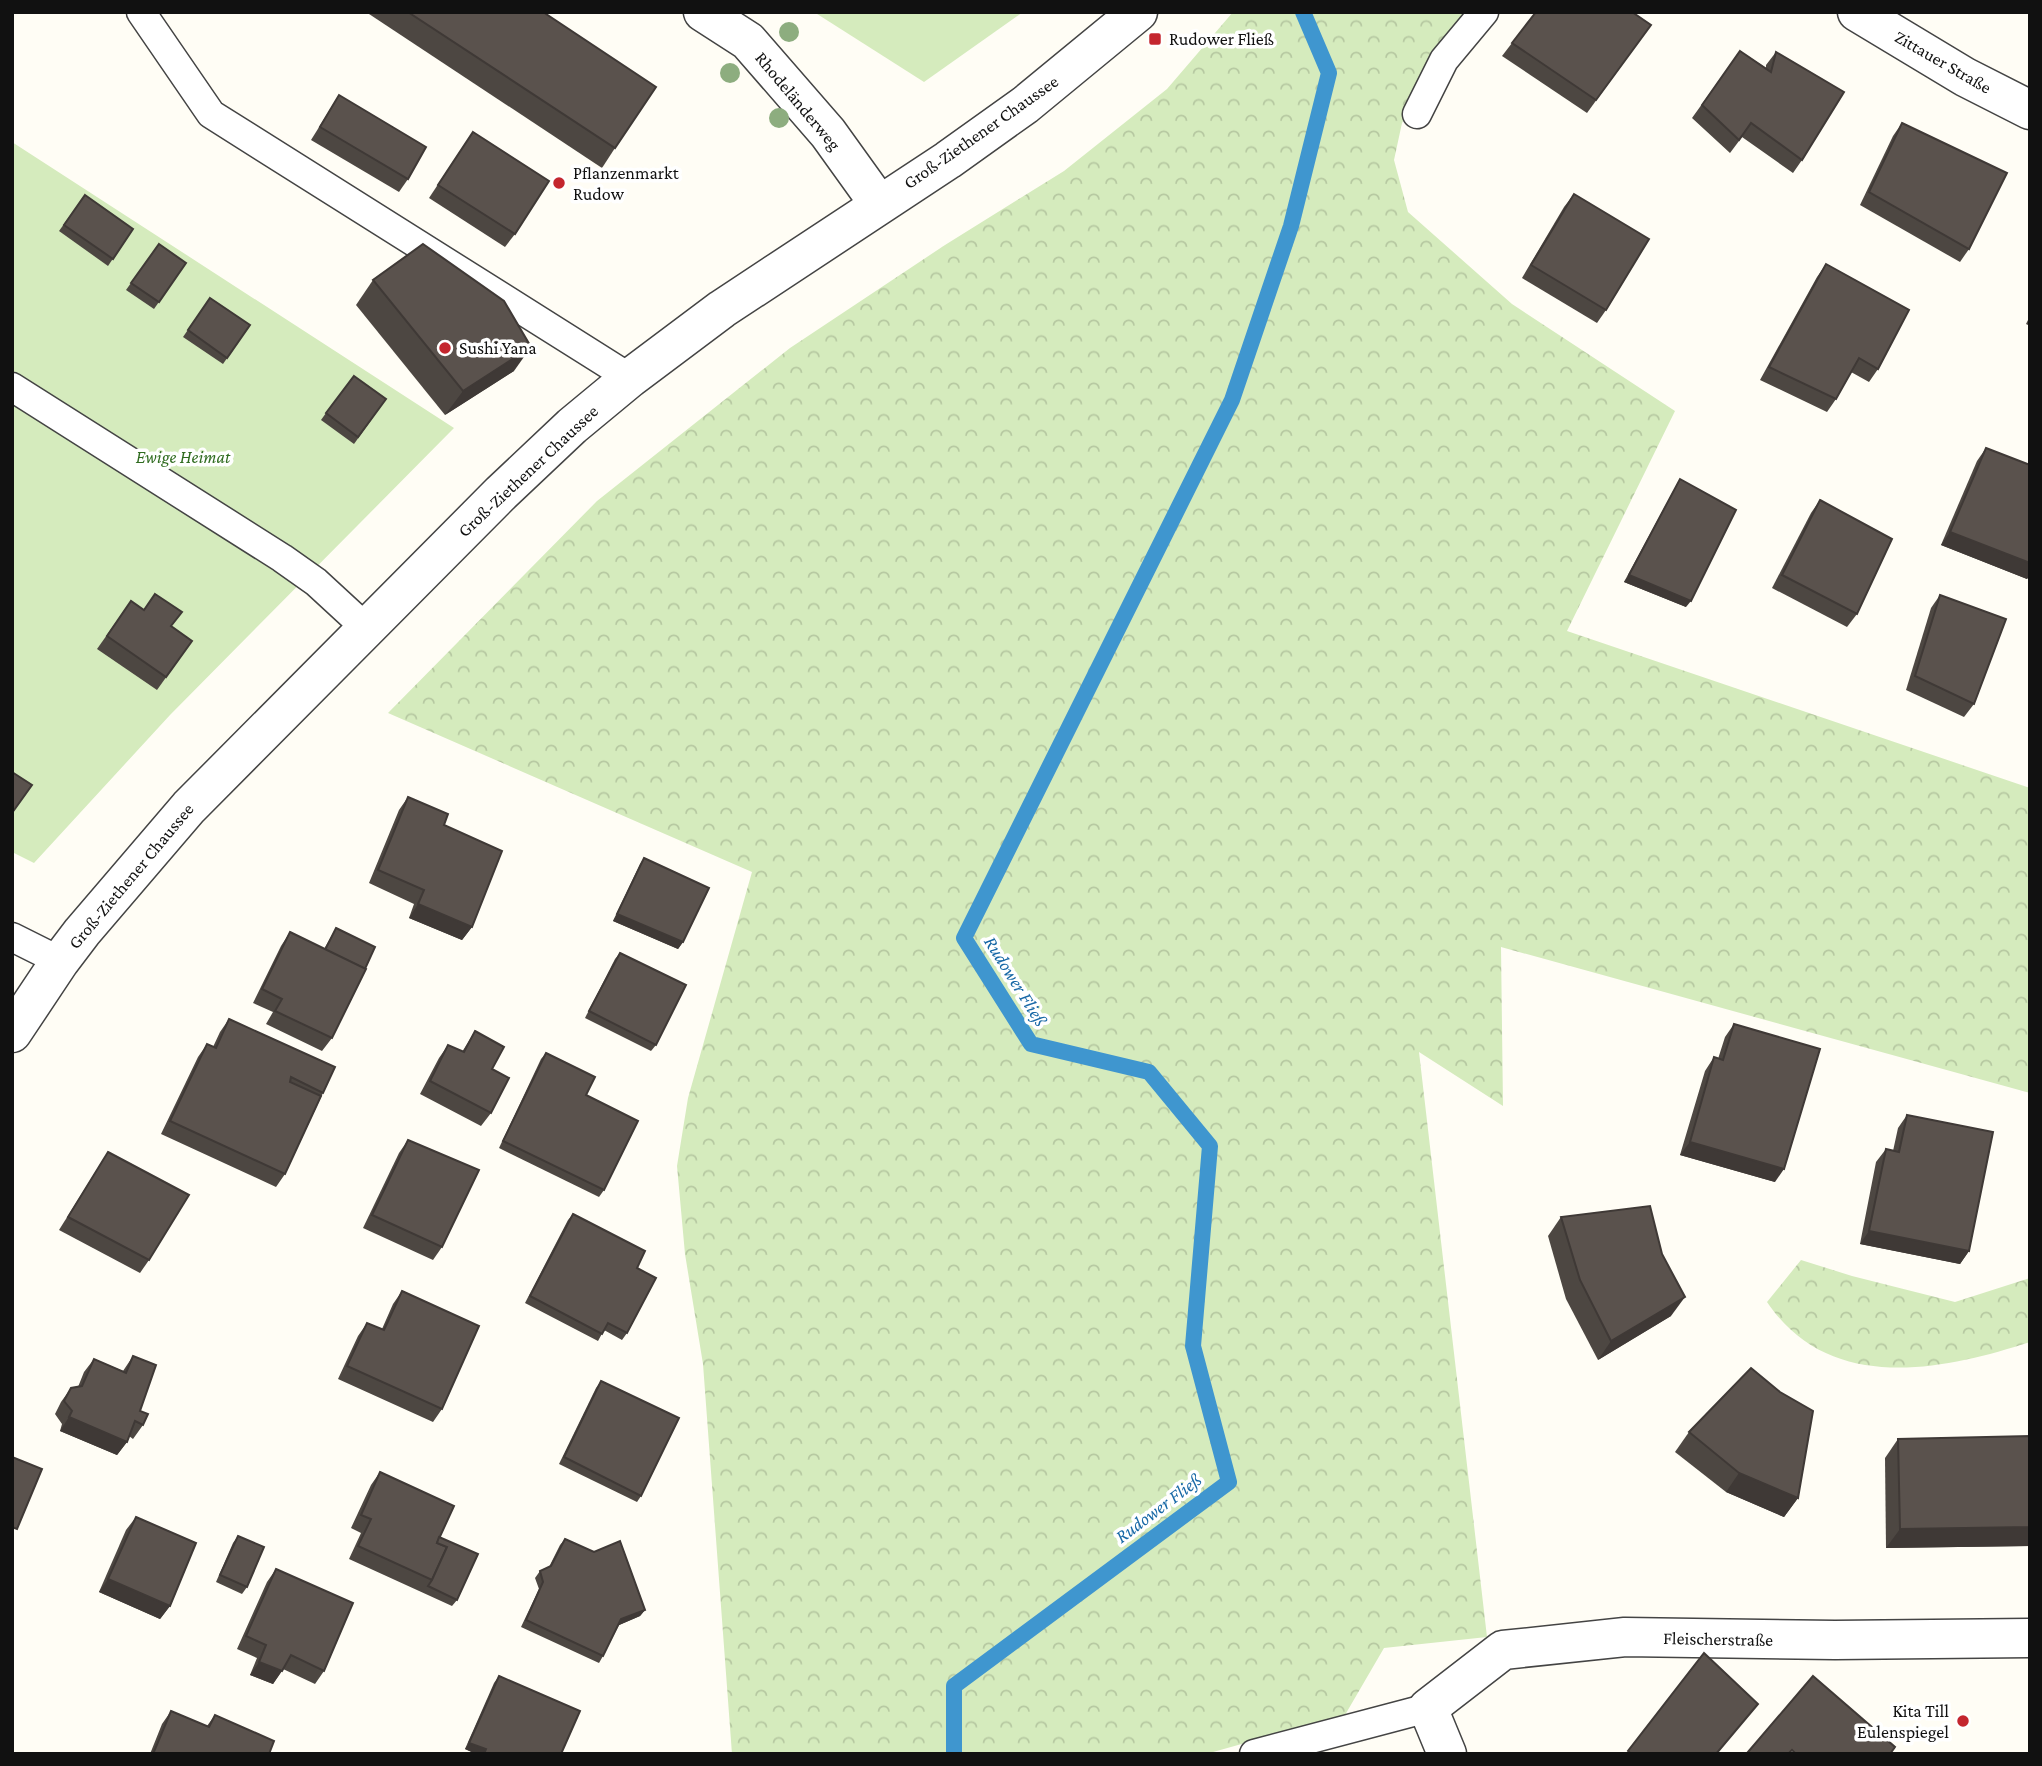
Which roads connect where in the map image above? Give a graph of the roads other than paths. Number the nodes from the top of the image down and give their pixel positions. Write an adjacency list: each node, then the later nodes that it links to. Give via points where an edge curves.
1 (141, 12): 9 (lane, via 211,114)
2 (704, 12): 8 (street, Rhodeländerweg, via 748,41 814,116)
3 (1138, 12): 8 (street, Groß-Ziethener Chaussee, via 1025,105)
4 (1484, 12): 7 (lane, via 1444,60)
5 (1857, 12): 6 (street, Zittauer Straße)
6 (2030, 110)
7 (1417, 114)
8 (878, 204): 9 (street, Groß-Ziethener Chaussee)
9 (629, 378): 11 (street, Groß-Ziethener Chaussee, via 509,485)
10 (12, 387): 11 (lane, via 282,558)
11 (367, 629): 13 (street, Groß-Ziethener Chaussee, via 189,807)
12 (12, 937): 13 (lane)
13 (60, 961): 14 (street, Groß-Ziethener Chaussee)
14 (12, 1034)
15 (2030, 1638): 16 (street, Fleischerstraße, via 1625,1637 1503,1650)
16 (1427, 1708): 17 (lane); 18 (street)
17 (1254, 1754)
18 (1447, 1754)

